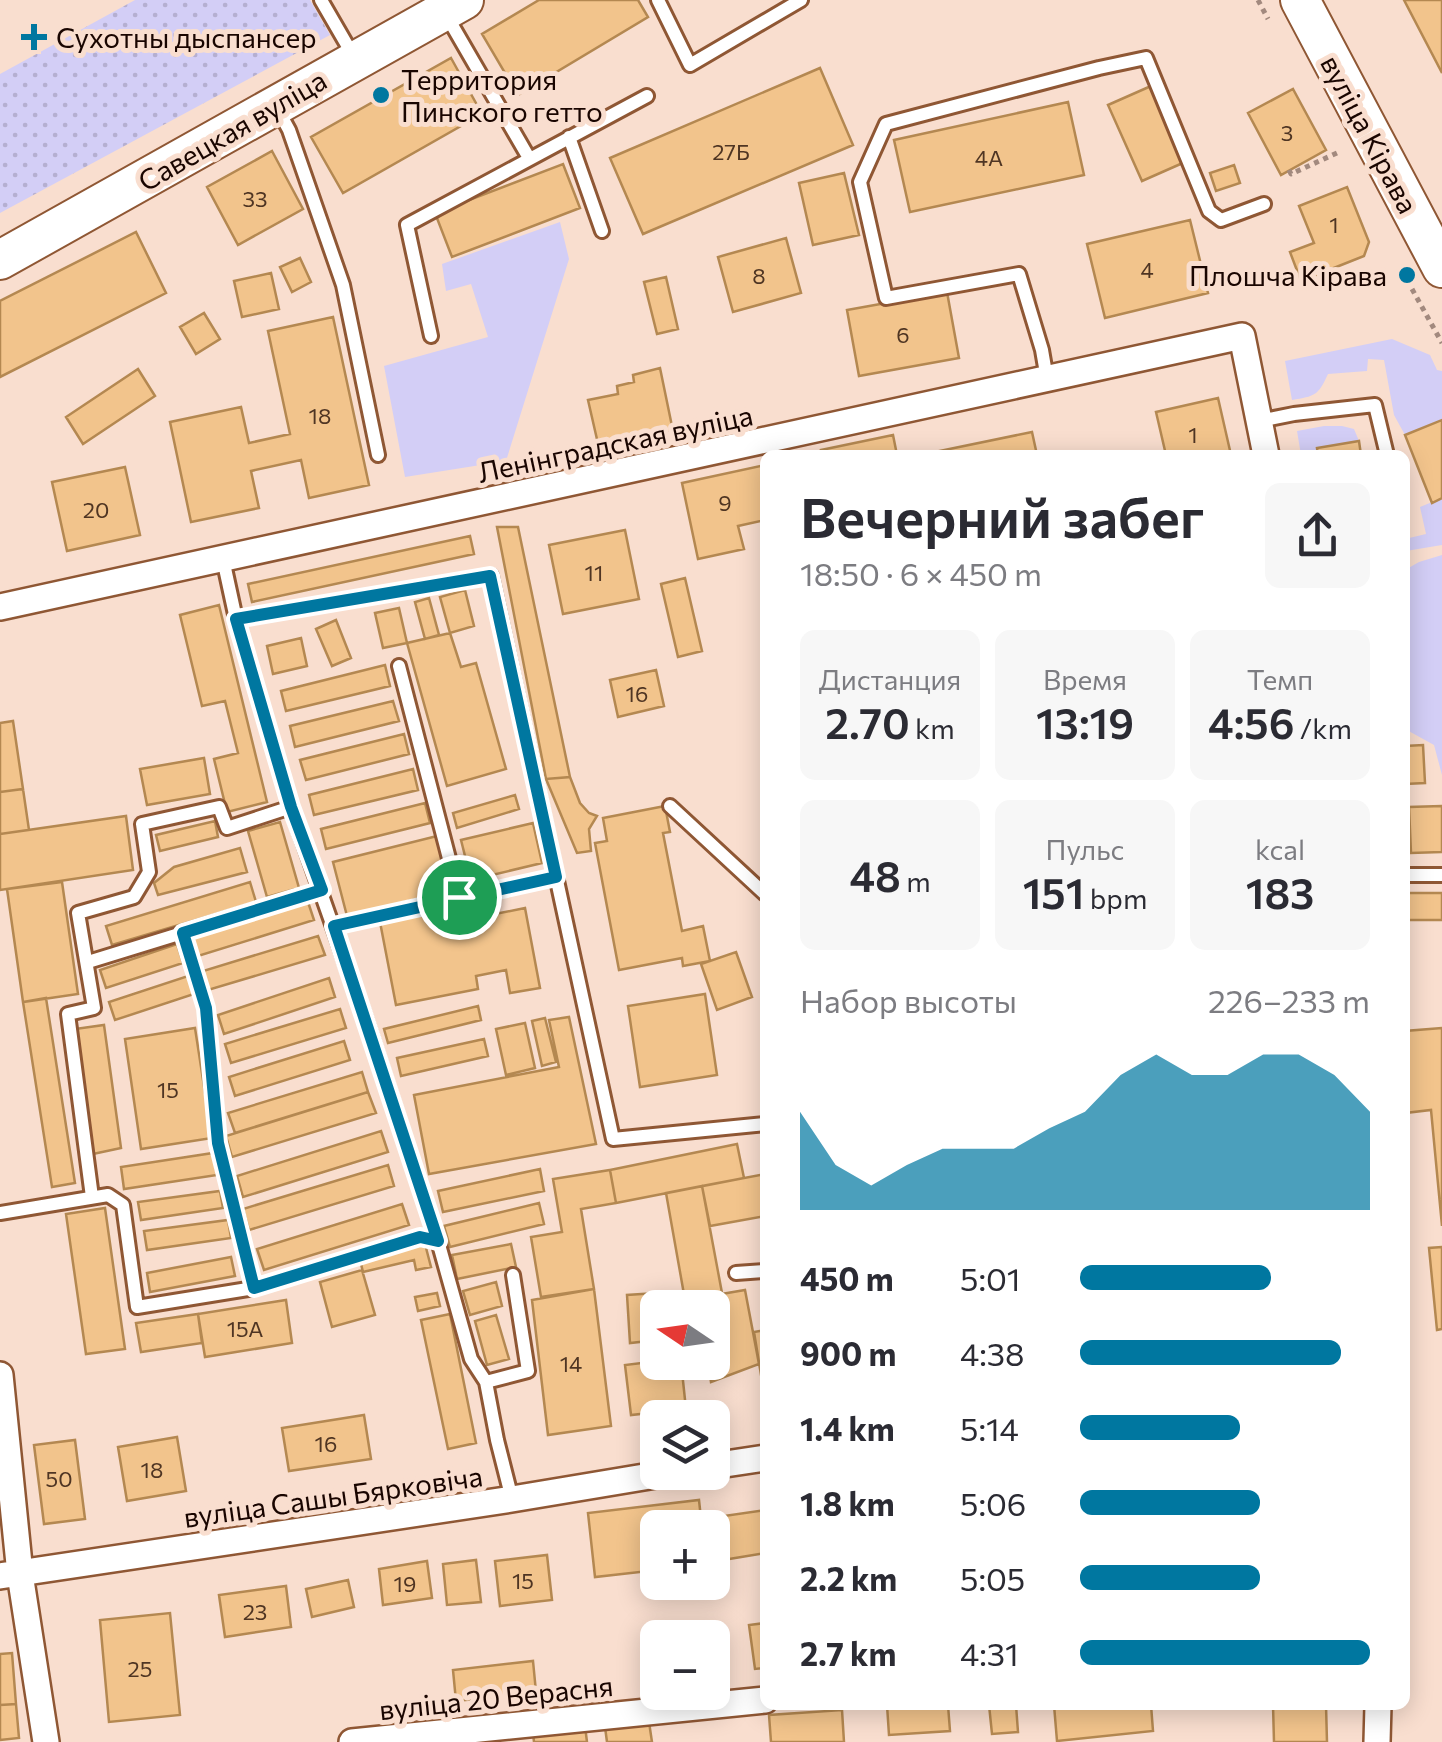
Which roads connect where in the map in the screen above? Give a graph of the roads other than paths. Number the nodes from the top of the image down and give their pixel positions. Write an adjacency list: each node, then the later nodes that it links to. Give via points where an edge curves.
1 (322, 0): 6 (lane)
2 (658, 0): 3 (lane, via 690,65)
3 (801, 0)
4 (1300, 0): 14 (street, вуліца Кірава)
5 (454, 5): 6 (street, Савецкая вуліца); 10 (lane)
6 (356, 60): 8 (street, Савецкая вуліца)
7 (647, 96): 9 (lane)
8 (277, 106): 13 (street, Савецкая вуліца); 20 (lane, via 344,286)
9 (568, 137): 10 (lane); 12 (lane)
10 (529, 158): 15 (lane, via 407,225)
11 (1264, 204): 16 (lane, via 1221,220 1209,210 1146,58 886,124 860,182 886,298 1019,274)
12 (602, 231)
13 (0, 260)
14 (1442, 268)
15 (431, 336)
16 (1047, 380): 17 (street, Ленінградская вуліца, via 1242,336); 21 (street, Ленінградская вуліца)
17 (1259, 421): 18 (street); 19 (lane, via 1375,405)
18 (1265, 450)
19 (1386, 450)
20 (378, 455)
21 (223, 559): 22 (street, Ленінградская вуліца); 23 (lane)
22 (0, 607)
23 (236, 619): 26 (lane); 29 (lane, via 490,576)
24 (399, 666): 32 (lane)
25 (670, 806): 30 (lane)
26 (291, 807): 31 (lane); 35 (lane, via 227,828 219,808 142,824 149,872 134,896 78,913)
27 (1410, 875): 28 (lane)
28 (1442, 875)
29 (556, 877): 32 (lane); 36 (lane, via 613,1139)
30 (760, 889)
31 (322, 890): 33 (lane); 34 (lane)
32 (459, 897): 33 (lane)
33 (334, 926): 39 (lane)
34 (183, 933): 35 (lane); 43 (lane, via 206,1008 218,1143)
35 (88, 962): 37 (lane, via 94,1008 68,1014)
36 (760, 1124)
37 (92, 1197): 38 (lane); 43 (lane, via 108,1194 123,1205 137,1308)
38 (0, 1213)
39 (438, 1241): 43 (lane, via 420,1237); 45 (lane, via 471,1360)
40 (760, 1271): 41 (lane)
41 (736, 1273)
42 (513, 1275): 45 (lane, via 528,1371)
43 (254, 1288)
44 (0, 1375): 50 (street)
45 (486, 1382): 49 (lane)
46 (760, 1459): 47 (street)
47 (730, 1463)
48 (640, 1478): 49 (street, вуліца Сашы Бярковіча)
49 (512, 1499): 50 (street, вуліца Сашы Бярковіча)
50 (10, 1575): 53 (street)
51 (760, 1701): 54 (street, вуліца 20 Верасня)
52 (1378, 1710): 55 (street)
53 (46, 1742)
54 (352, 1742)
55 (1377, 1742)

